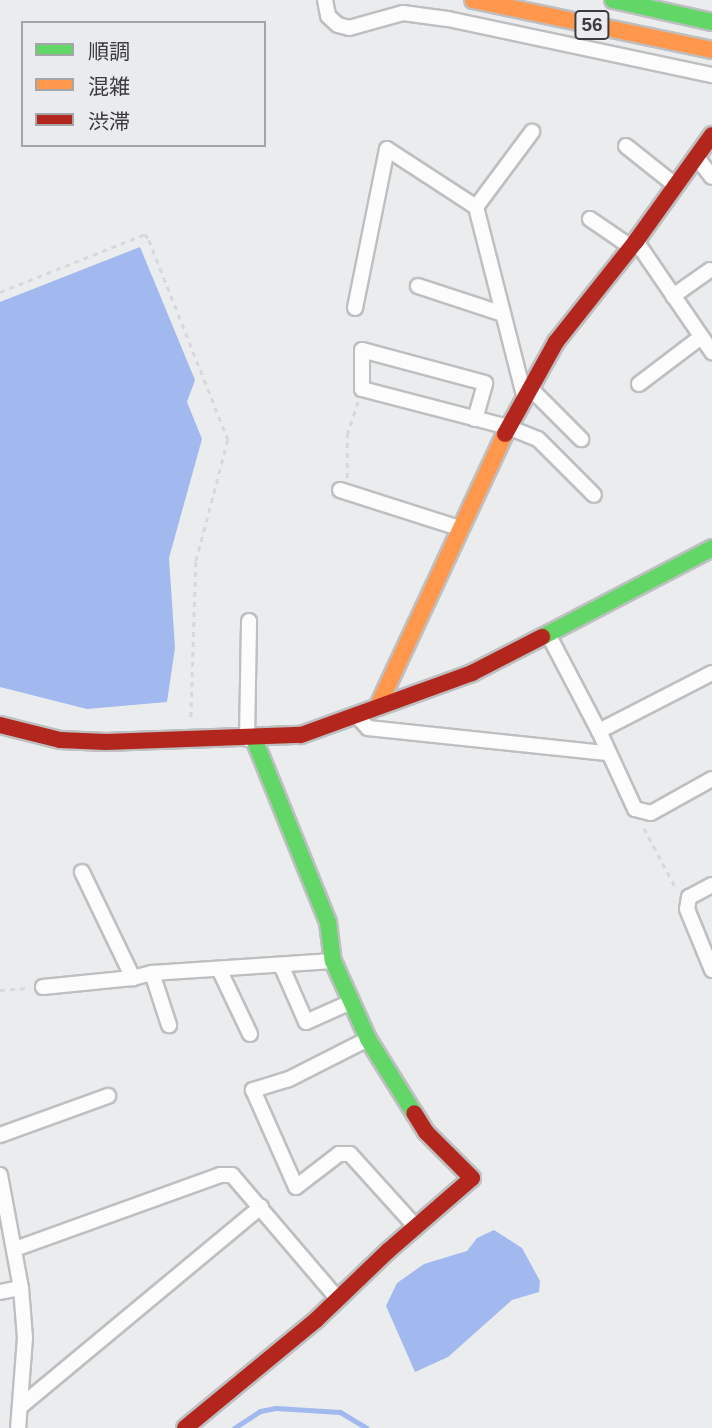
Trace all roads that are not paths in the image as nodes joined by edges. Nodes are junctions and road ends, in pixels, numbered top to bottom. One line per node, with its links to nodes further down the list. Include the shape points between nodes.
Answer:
1 (325, 0): 6 (street, via 328,16 349,28 403,13)
2 (473, 0): 5 (street, 56)
3 (613, 0): 4 (street, 56)
4 (712, 22)
5 (712, 50)
6 (712, 75)
7 (532, 132): 13 (street)
8 (712, 135): 10 (street)
9 (626, 146): 12 (street)
10 (696, 156): 11 (street); 12 (street)
11 (712, 177)
12 (675, 185): 15 (street)
13 (476, 207): 19 (street, via 387,149); 20 (street)
14 (590, 219): 15 (street)
15 (633, 244): 18 (street); 24 (street, via 556,342)
16 (710, 270): 18 (street)
17 (418, 286): 20 (street)
18 (673, 296): 21 (street)
19 (355, 308)
20 (503, 314): 24 (street)
21 (701, 337): 22 (street); 23 (street)
22 (712, 352)
23 (639, 384)
24 (526, 391): 26 (street); 27 (street)
25 (475, 419): 26 (street, via 485,383 362,350 362,389)
26 (508, 427): 29 (street, via 538,439); 30 (street)
27 (581, 439)
28 (344, 491): 30 (street)
29 (594, 495)
30 (459, 528): 35 (street)
31 (712, 548): 33 (street)
32 (249, 621): 39 (street)
33 (548, 634): 35 (street, via 471,673); 38 (street)
34 (712, 673): 38 (street)
35 (378, 706): 36 (street)
36 (356, 715): 39 (street, via 301,735); 40 (street, via 368,728)
37 (0, 725): 39 (street, via 60,740)
38 (599, 731): 40 (street)
39 (250, 739): 44 (street, via 328,922)
40 (607, 753): 41 (street, via 635,809 651,813)
41 (712, 779)
42 (82, 872): 49 (street)
43 (712, 885): 47 (street, via 689,897 687,909)
44 (333, 961): 45 (street); 51 (street)
45 (281, 965): 46 (street); 51 (street, via 306,1022)
46 (219, 969): 48 (street); 53 (street)
47 (712, 970)
48 (152, 973): 49 (street); 52 (street)
49 (133, 978): 50 (street)
50 (43, 987)
51 (351, 1002): 54 (street)
52 (169, 1026)
53 (250, 1034)
54 (368, 1039): 59 (street, via 426,1132 472,1178); 59 (street, via 289,1079 253,1090 296,1187 339,1154 350,1154)
55 (108, 1096): 56 (street)
56 (0, 1135)
57 (0, 1175): 60 (street)
58 (261, 1207): 60 (street, via 232,1175 220,1175); 63 (street); 64 (street)
59 (416, 1227): 63 (street)
60 (15, 1249): 61 (street)
61 (21, 1288): 62 (street); 64 (street, via 25,1338)
62 (0, 1292)
63 (337, 1298): 66 (street)
64 (21, 1406): 65 (street)
65 (18, 1428)
66 (185, 1428)

